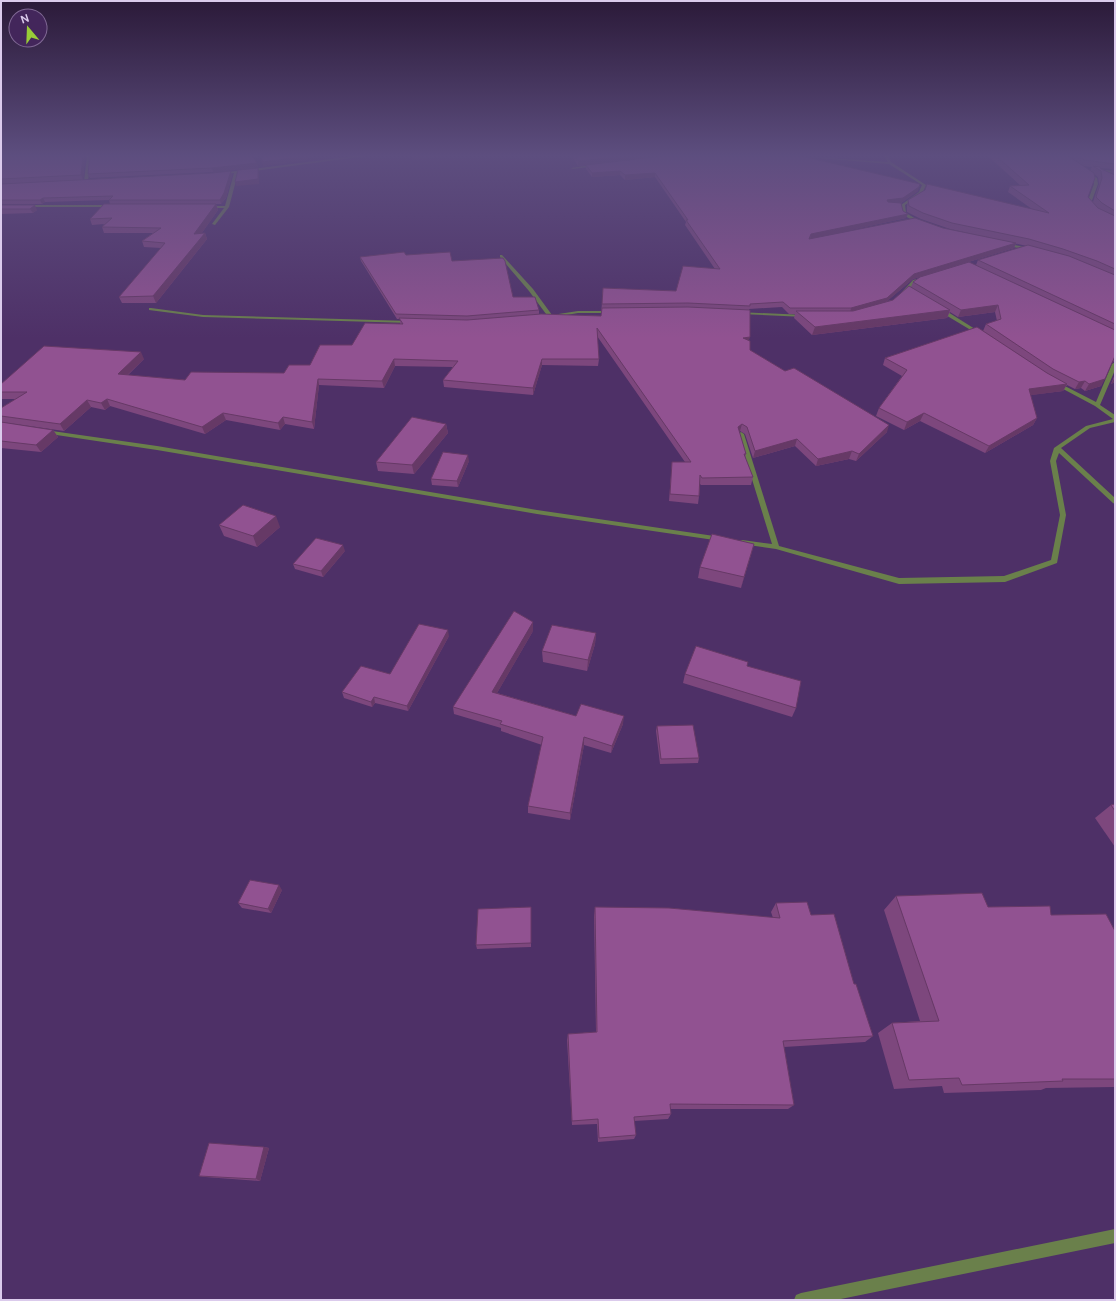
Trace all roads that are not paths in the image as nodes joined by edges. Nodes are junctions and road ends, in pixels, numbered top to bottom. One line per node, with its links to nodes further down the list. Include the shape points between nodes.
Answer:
1 (220, 217): 5 (street)
2 (908, 217): 3 (street)
3 (913, 220): 4 (street); 6 (street)
4 (906, 221)
5 (214, 224)
6 (927, 225)
7 (1003, 243): 8 (street)
8 (1026, 248): 9 (street); 10 (street)
9 (1040, 252)
10 (1012, 253)
11 (500, 256): 22 (street)
12 (930, 276): 13 (street, via 915,281)
13 (906, 290): 14 (street); 15 (street)
14 (913, 294)
15 (897, 298)
16 (934, 306): 24 (street)
17 (151, 309): 23 (street, via 203,316)
18 (617, 312): 22 (street, via 578,312)
19 (734, 313): 20 (street)
20 (811, 316)
21 (544, 317): 22 (street)
22 (551, 317)
23 (413, 322)
24 (987, 338)
25 (1115, 364): 27 (street)
26 (1052, 382): 27 (street)
27 (1097, 405): 28 (street)
28 (1115, 419): 31 (street, via 1088,427)
29 (40, 431): 33 (street, via 157,448 537,512)
30 (741, 434): 35 (street)
31 (1057, 448): 32 (street); 35 (street, via 1053,461 1063,515 1054,561 1005,579 899,581)
32 (1115, 502)
33 (730, 540)
34 (737, 541): 35 (street)
35 (776, 547)
36 (1115, 1236): 37 (street)
37 (801, 1300)

